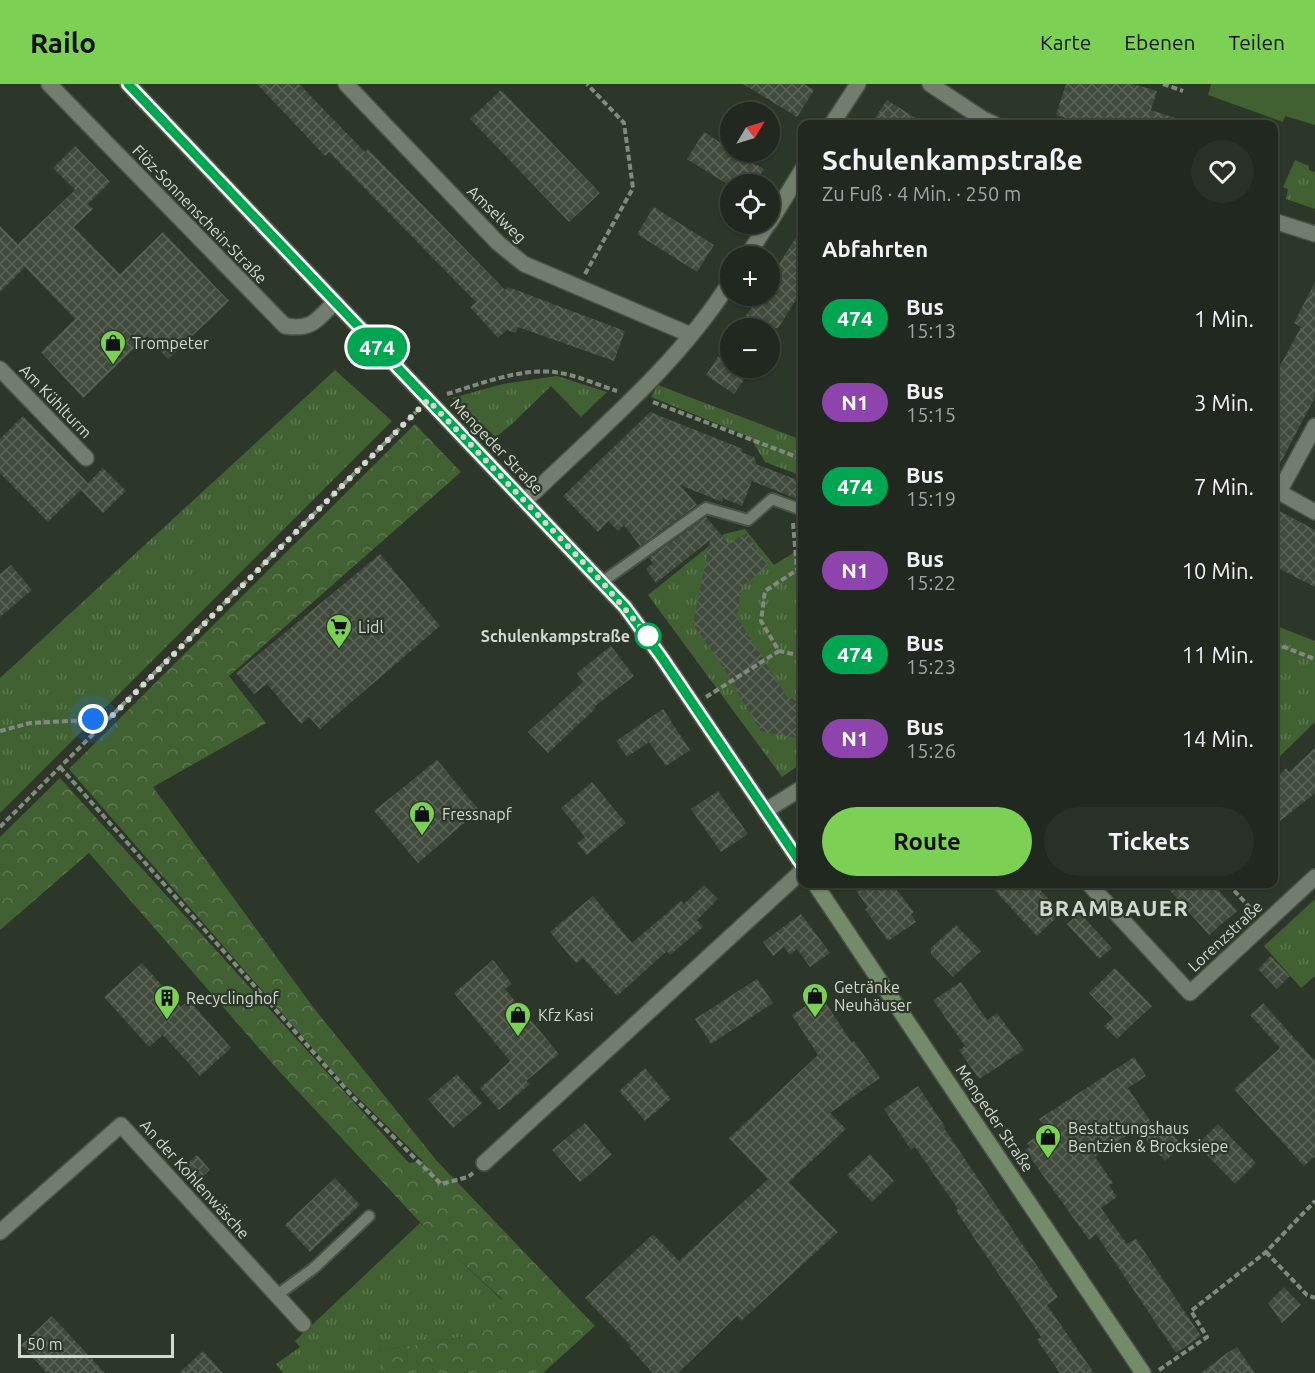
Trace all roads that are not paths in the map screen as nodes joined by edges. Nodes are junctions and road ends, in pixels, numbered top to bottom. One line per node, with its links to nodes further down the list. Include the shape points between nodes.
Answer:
1 (49, 84): 13 (street, Flöz-Sonnenschein-Straße, via 285,326 300,329 314,323)
2 (128, 84): 13 (main road, Mengeder Straße)
3 (346, 84): 14 (street, Amselweg, via 498,243 524,264)
4 (858, 84): 6 (street)
5 (930, 84): 7 (street)
6 (835, 120)
7 (985, 120)
8 (798, 176): 9 (street)
9 (780, 205)
10 (1278, 222): 11 (street)
11 (1315, 234)
12 (720, 298): 14 (street)
13 (334, 303): 18 (main road, Mengeder Straße)
14 (691, 335): 18 (street)
15 (0, 369): 17 (street, Am Kühlturm)
16 (1315, 426): 20 (street, via 1279,492)
17 (86, 458)
18 (525, 501): 21 (main road, Mengeder Straße)
19 (798, 508): 21 (lane, via 772,499 748,520 706,508)
20 (1315, 512)
21 (602, 582): 23 (main road, Mengeder Straße, via 648,636)
22 (798, 790): 23 (street)
23 (765, 811): 24 (main road, Mengeder Straße)
24 (798, 859)
25 (798, 875): 29 (street)
26 (1315, 878): 28 (street, Lorenzstraße, via 1190,993)
27 (818, 888): 34 (main road, Mengeder Straße)
28 (1093, 888)
29 (484, 1163)
30 (369, 1216): 32 (lane, via 314,1268)
31 (0, 1232): 32 (street, An der Kohlenwäsche, via 121,1125)
32 (277, 1295): 33 (street, An der Kohlenwäsche)
33 (303, 1324)
34 (1143, 1373)

